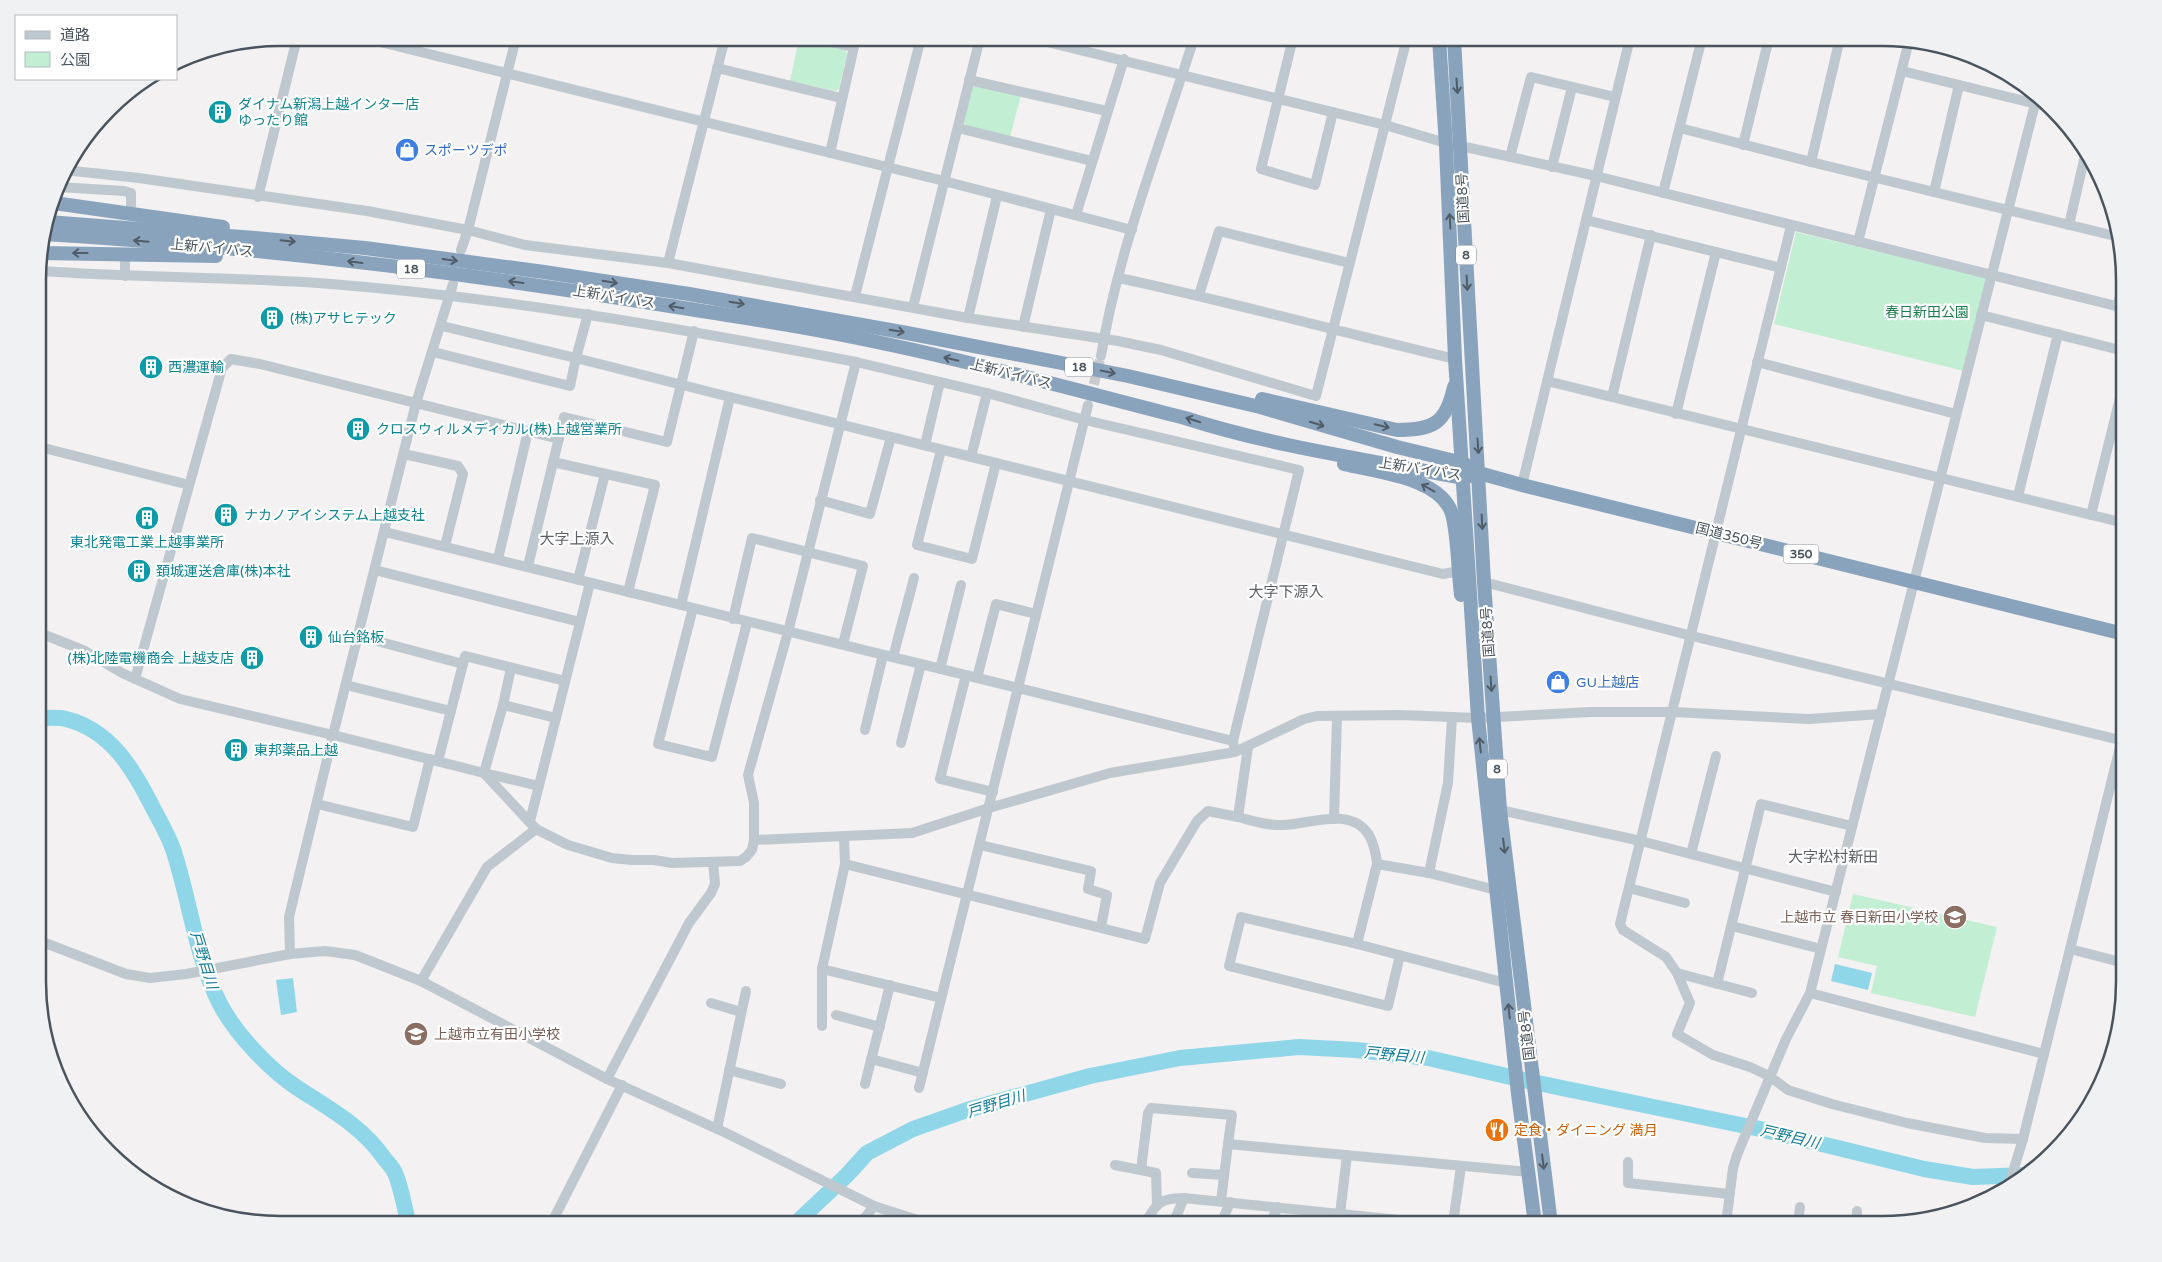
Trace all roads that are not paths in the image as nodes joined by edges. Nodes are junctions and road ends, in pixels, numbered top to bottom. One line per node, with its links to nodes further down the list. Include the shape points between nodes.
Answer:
1 (295, 46): 56 (street)
2 (396, 46): 22 (street)
3 (514, 46): 22 (street)
4 (723, 46): 20 (street)
5 (854, 46): 28 (street)
6 (919, 46): 46 (street)
7 (978, 46): 24 (street)
8 (1076, 46): 19 (street)
9 (1191, 46): 23 (street)
10 (1291, 46): 29 (street)
11 (1405, 46): 35 (street)
12 (1440, 46): 38 (highway, 国道8号 / 8)
13 (1455, 46): 40 (highway, 国道8号 / 8, one-way to 40)
14 (1628, 46): 27 (street)
15 (1700, 46): 37 (street)
16 (1767, 46): 39 (street)
17 (1838, 46): 44 (street)
18 (1907, 48): 21 (street)
19 (1124, 60): 23 (street); 32 (street)
20 (717, 68): 28 (street); 34 (street)
21 (1902, 71): 25 (street); 50 (street)
22 (506, 74): 34 (street); 66 (street)
23 (1182, 75): 29 (street); 67 (street)
24 (969, 80): 32 (street); 36 (street)
25 (1959, 85): 30 (street); 53 (street)
26 (1572, 87): 27 (street); 42 (street, via 1531,76); 47 (street)
27 (1615, 97): 49 (street)
28 (841, 98): 41 (street)
29 (1277, 99): 33 (street); 33 (street, via 1261,169 1315,185)
30 (2029, 99)
31 (2035, 103): 60 (street)
32 (1108, 111): 43 (street)
33 (1333, 112): 35 (street)
34 (705, 122): 41 (street); 78 (street)
35 (1385, 125): 38 (street); 79 (street)
36 (958, 128): 43 (street); 51 (street)
37 (1680, 128): 39 (street); 54 (street)
38 (1446, 142): 104 (highway, 国道8号 / 8, one-way to 38)
39 (1743, 145): 44 (street)
40 (1461, 146): 42 (street); 135 (highway, 国道8号 / 8, one-way to 135)
41 (830, 153): 46 (street)
42 (1510, 157): 47 (street)
43 (1092, 161): 61 (street)
44 (1811, 162): 50 (street)
45 (2083, 162): 64 (street)
46 (887, 167): 51 (street); 88 (street)
47 (1552, 167): 49 (street)
48 (73, 171): 56 (street)
49 (1596, 176): 54 (street); 62 (street)
50 (1875, 177): 53 (street); 72 (street)
51 (944, 181): 55 (street); 90 (street)
52 (66, 187): 58 (street, via 124,190 131,193)
53 (1934, 192): 60 (street)
54 (1663, 193): 65 (street)
55 (997, 196): 59 (street); 93 (street)
56 (258, 197): 66 (street)
57 (59, 204): 71 (highway, via 219,226)
58 (131, 206)
59 (1051, 208): 61 (street); 95 (street)
60 (2008, 210): 64 (street); 83 (street)
61 (1076, 215): 67 (street)
62 (1586, 220): 69 (street); 109 (street)
63 (54, 222): 71 (highway, 上新バイパス / 18)
64 (2069, 225): 70 (street)
65 (1791, 226): 72 (street); 80 (street)
66 (468, 230): 73 (street); 78 (street, via 525,245)
67 (1132, 230): 84 (street)
68 (51, 234): 76 (highway, 上新バイパス / 18, one-way to 68)
69 (1651, 235): 74 (street); 114 (street)
70 (2111, 235)
71 (255, 238): 108 (highway, 上新バイパス / 18, one-way to 108, via 393,252 689,294)
72 (1858, 242): 83 (street)
73 (461, 250)
74 (1716, 252): 80 (street); 117 (street)
75 (48, 253): 76 (highway, one-way to 75)
76 (322, 258): 124 (highway, 上新バイパス / 18, one-way to 76, via 1176,415 890,344 542,286)
77 (125, 263): 82 (street)
78 (668, 263): 88 (street)
79 (1349, 263): 86 (street, via 1219,231); 96 (street)
80 (1781, 268): 106 (street)
81 (47, 272): 82 (street)
82 (125, 276): 87 (street, via 304,282)
83 (1991, 276): 89 (street); 92 (street)
84 (1119, 278): 86 (street); 99 (street)
85 (454, 284): 87 (street)
86 (1199, 295): 96 (street)
87 (451, 296): 91 (street); 94 (street)
88 (855, 296): 90 (street)
89 (2116, 306)
90 (913, 307): 93 (street)
91 (588, 314): 97 (street); 103 (street)
92 (1981, 315): 98 (street); 118 (street)
93 (968, 318): 95 (street)
94 (442, 326): 101 (street); 103 (street)
95 (1023, 327): 99 (street)
96 (1331, 330): 99 (street, via 1316,396 1161,350); 104 (street)
97 (694, 331): 105 (street); 111 (street)
98 (2058, 334): 100 (street); 142 (street)
99 (1104, 340): 102 (street)
100 (2116, 348)
101 (433, 352): 103 (street, via 570,386); 115 (street)
102 (1102, 356)
103 (576, 358): 111 (street)
104 (1455, 359): 107 (highway, 国道8号 / 8)
105 (856, 362): 110 (street); 121 (street)
106 (1757, 362): 118 (street); 122 (street)
107 (1456, 375): 108 (highway, one-way to 107, via 1265,399 1397,430 1416,430 1438,422 1446,413); 134 (highway, 国道8号 / 8)
108 (1128, 376): 134 (highway, 上新バイパス / 18, one-way to 134, via 1260,407 1397,448)
109 (1547, 381): 114 (street); 141 (street)
110 (940, 382): 112 (street); 127 (street)
111 (680, 384): 113 (street); 126 (street, via 667,442 564,417)
112 (987, 393): 120 (street); 131 (street)
113 (730, 397): 121 (street); 162 (street)
114 (1612, 397): 117 (street)
115 (416, 404): 123 (street); 130 (street); 140 (street, via 231,359 222,368)
116 (1088, 405): 120 (street)
117 (1676, 414): 122 (street)
118 (1956, 414): 138 (street)
119 (2116, 414): 144 (street)
120 (1085, 420): 139 (street); 147 (street, via 1299,470)
121 (840, 424): 125 (street); 143 (street)
122 (1740, 430): 138 (street); 148 (street)
123 (528, 431): 126 (street); 151 (street)
124 (1226, 431): 137 (highway, 上新バイパス / 18); 154 (highway, one-way to 124, via 1452,514 1447,503 1434,490 1412,480 1295,453)
125 (891, 437): 127 (street); 143 (street, via 870,514)
126 (559, 439): 132 (street)
127 (925, 445): 129 (street)
128 (46, 449): 140 (street)
129 (941, 450): 131 (street); 133 (street, via 917,544 972,559)
130 (404, 454): 146 (street); 149 (street, via 458,466 463,474)
131 (971, 457): 133 (street)
132 (553, 462): 136 (street); 152 (street)
133 (996, 463): 139 (street)
134 (1463, 463): 135 (highway, 上新バイパス / 18); 137 (highway, 国道8号 / 8)
135 (1479, 473): 137 (highway, 上新バイパス / 18); 141 (highway, 国道350号 / 350); 157 (highway, 国道8号 / 8, one-way to 157)
136 (605, 474): 156 (street); 161 (street, via 655,486)
137 (1463, 478): 154 (highway, 国道8号 / 8)
138 (1939, 479): 142 (street); 158 (street)
139 (1069, 482): 147 (street); 164 (street)
140 (189, 485): 181 (street)
141 (1522, 485): 148 (highway, 国道350号 / 350)
142 (2018, 496): 144 (street)
143 (820, 500): 150 (street)
144 (2091, 515): 145 (street)
145 (2116, 521)
146 (385, 532): 149 (street); 153 (street)
147 (1284, 533): 154 (street, via 1443,574); 199 (street)
148 (1717, 533): 158 (highway, 国道350号 / 350); 172 (street)
149 (445, 546): 151 (street)
150 (808, 552): 165 (street, via 752,538); 168 (street); 173 (street, via 863,566)
151 (498, 559): 152 (street)
152 (528, 566): 156 (street)
153 (375, 570): 166 (street); 171 (street)
154 (1463, 570): 193 (highway, 国道8号 / 8, via 1464,622 1474,664)
155 (914, 578): 174 (street)
156 (578, 580): 159 (street)
157 (1484, 582): 172 (street); 194 (highway, 国道8号 / 8, one-way to 194)
158 (1913, 582): 169 (highway, 国道350号 / 350); 183 (street)
159 (590, 583): 161 (street); 166 (street)
160 (961, 585): 178 (street)
161 (628, 592): 162 (street)
162 (681, 605): 163 (street)
163 (693, 608): 165 (street); 167 (street, via 658,744 712,757)
164 (1036, 614): 180 (street, via 996,604); 185 (street)
165 (733, 619): 167 (street)
166 (580, 622): 182 (street)
167 (747, 622): 168 (street)
168 (788, 632): 173 (street); 215 (street, via 748,775 754,804)
169 (2116, 632)
170 (46, 635): 181 (street, via 85,651)
171 (358, 636): 175 (street); 184 (street)
172 (1692, 636): 183 (street); 188 (street)
173 (843, 644): 174 (street)
174 (888, 656): 176 (street); 195 (street)
175 (463, 664): 177 (street, via 465,656); 187 (street)
176 (921, 664): 178 (street); 198 (street)
177 (511, 668): 182 (street); 186 (street)
178 (940, 669): 179 (street)
179 (966, 675): 180 (street); 206 (street, via 940,779)
180 (977, 678): 185 (street)
181 (136, 679): 196 (street, via 180,699)
182 (565, 681): 191 (street)
183 (1888, 683): 189 (street); 197 (street)
184 (346, 685): 187 (street); 196 (street)
185 (1018, 688): 199 (street); 206 (street)
186 (503, 705): 191 (street); 204 (street)
187 (451, 712): 202 (street)
188 (1673, 712): 189 (street, via 1809,719); 194 (street, via 1590,712); 216 (street)
189 (1881, 714): 213 (street)
190 (1337, 716): 192 (street); 200 (street, via 1304,719); 211 (street)
191 (556, 718): 205 (street)
192 (1452, 718): 193 (street); 223 (street, via 1448,783)
193 (1478, 718): 194 (street); 225 (highway, 国道8号 / 8, one-way to 193)
194 (1493, 718): 209 (highway, 国道8号 / 8)
195 (865, 730)
196 (333, 734): 202 (street); 207 (street)
197 (2116, 735)
198 (901, 743)
199 (1234, 747): 200 (street); 208 (street, via 1110,773)
200 (1248, 747): 210 (street)
201 (1716, 756): 218 (street)
202 (434, 760): 204 (street); 207 (street, via 413,827)
203 (2116, 765): 234 (street)
204 (484, 773): 205 (street); 212 (street)
205 (539, 786): 212 (street)
206 (993, 792): 208 (street)
207 (317, 804): 235 (street, via 289,917)
208 (989, 808): 214 (street, via 912,833); 217 (street)
209 (1500, 810): 216 (street); 294 (highway, 国道8号 / 8, one-way to 294)
210 (1238, 817): 211 (street, via 1274,825); 230 (street, via 1208,812 1197,821 1160,882 1145,939)
211 (1334, 819): 221 (street, via 1348,819 1361,824 1374,845)
212 (533, 825): 219 (street, via 568,845 612,858 672,864); 240 (street, via 487,867)
213 (1852, 826): 222 (street, via 1761,804); 226 (street)
214 (844, 837): 215 (street); 220 (street)
215 (754, 840): 219 (street, via 752,850 740,861)
216 (1641, 841): 218 (street); 224 (street)
217 (980, 845): 227 (street); 230 (street, via 1091,871 1088,889 1107,896)
218 (1691, 854): 222 (street)
219 (714, 862): 258 (street, via 715,884 711,893 689,923)
220 (845, 864): 227 (street); 238 (street)
221 (1376, 864): 223 (street); 232 (street)
222 (1746, 868): 226 (street); 229 (street)
223 (1429, 874): 225 (street)
224 (1629, 888): 228 (street); 239 (street, via 1620,924 1623,930 1666,957)
225 (1496, 890): 241 (highway, 国道8号 / 8)
226 (1836, 892): 233 (street)
227 (968, 893): 230 (street); 247 (street)
228 (1685, 902)
229 (1732, 926): 233 (street); 242 (street)
230 (1101, 927)
231 (46, 943): 235 (street, via 126,974 150,978)
232 (1357, 944): 236 (street); 236 (street, via 1241,917 1229,966 1388,1006)
233 (1821, 949): 246 (street)
234 (2070, 949): 237 (street); 253 (street)
235 (290, 954): 240 (street, via 343,952)
236 (1400, 955): 241 (street)
237 (2116, 961)
238 (822, 969): 243 (street); 251 (street)
239 (1677, 973): 242 (street); 257 (street, via 1690,1003 1677,1034 1713,1055)
240 (421, 981): 258 (street)
241 (1506, 983): 272 (highway, 国道8号 / 8, one-way to 241)
242 (1717, 984): 245 (street)
243 (890, 985): 247 (street); 252 (street)
244 (746, 990): 249 (street)
245 (1752, 993)
246 (1810, 994): 253 (street); 257 (street)
247 (941, 998): 256 (street)
248 (711, 1003): 249 (street)
249 (741, 1012): 255 (street)
250 (836, 1015): 252 (street)
251 (822, 1026)
252 (880, 1027): 254 (street)
253 (2044, 1054): 264 (street)
254 (871, 1059): 256 (street); 260 (street)
255 (729, 1070): 259 (street); 263 (street)
256 (923, 1073): 262 (street)
257 (1769, 1076): 264 (street, via 1788,1090 1898,1121 1985,1138); 275 (street, via 1737,1155)
258 (607, 1079): 261 (street)
259 (781, 1084)
260 (865, 1084)
261 (622, 1086): 263 (street); 284 (street)
262 (919, 1088)
263 (717, 1129): 279 (street)
264 (2022, 1139): 274 (street)
265 (1228, 1144): 266 (street); 270 (street, via 1232,1114 1151,1108); 273 (street)
266 (1347, 1155): 269 (street); 283 (street)
267 (1628, 1162): 275 (street, via 1628,1183)
268 (1115, 1165): 270 (street)
269 (1461, 1166): 272 (street); 292 (street)
270 (1141, 1170): 278 (street, via 1156,1174)
271 (1192, 1172): 273 (street)
272 (1528, 1172): 293 (highway, 国道8号 / 8)
273 (1224, 1175): 277 (street)
274 (2011, 1176)
275 (1729, 1194): 295 (street)
276 (1184, 1198): 277 (street); 278 (street, via 1171,1198); 288 (street)
277 (1225, 1202): 280 (street); 289 (street)
278 (1157, 1205): 287 (street)
279 (874, 1206): 285 (street); 286 (street)
280 (1278, 1207): 283 (street); 290 (street)
281 (1800, 1208): 296 (street)
282 (1858, 1210): 297 (street)
283 (1340, 1214): 291 (street)
284 (555, 1216)
285 (866, 1216)
286 (905, 1216)
287 (1150, 1216)
288 (1177, 1216)
289 (1222, 1216)
290 (1274, 1216)
291 (1350, 1216)
292 (1454, 1216)
293 (1534, 1216)
294 (1550, 1216)
295 (1727, 1216)
296 (1799, 1216)
297 (1857, 1216)

